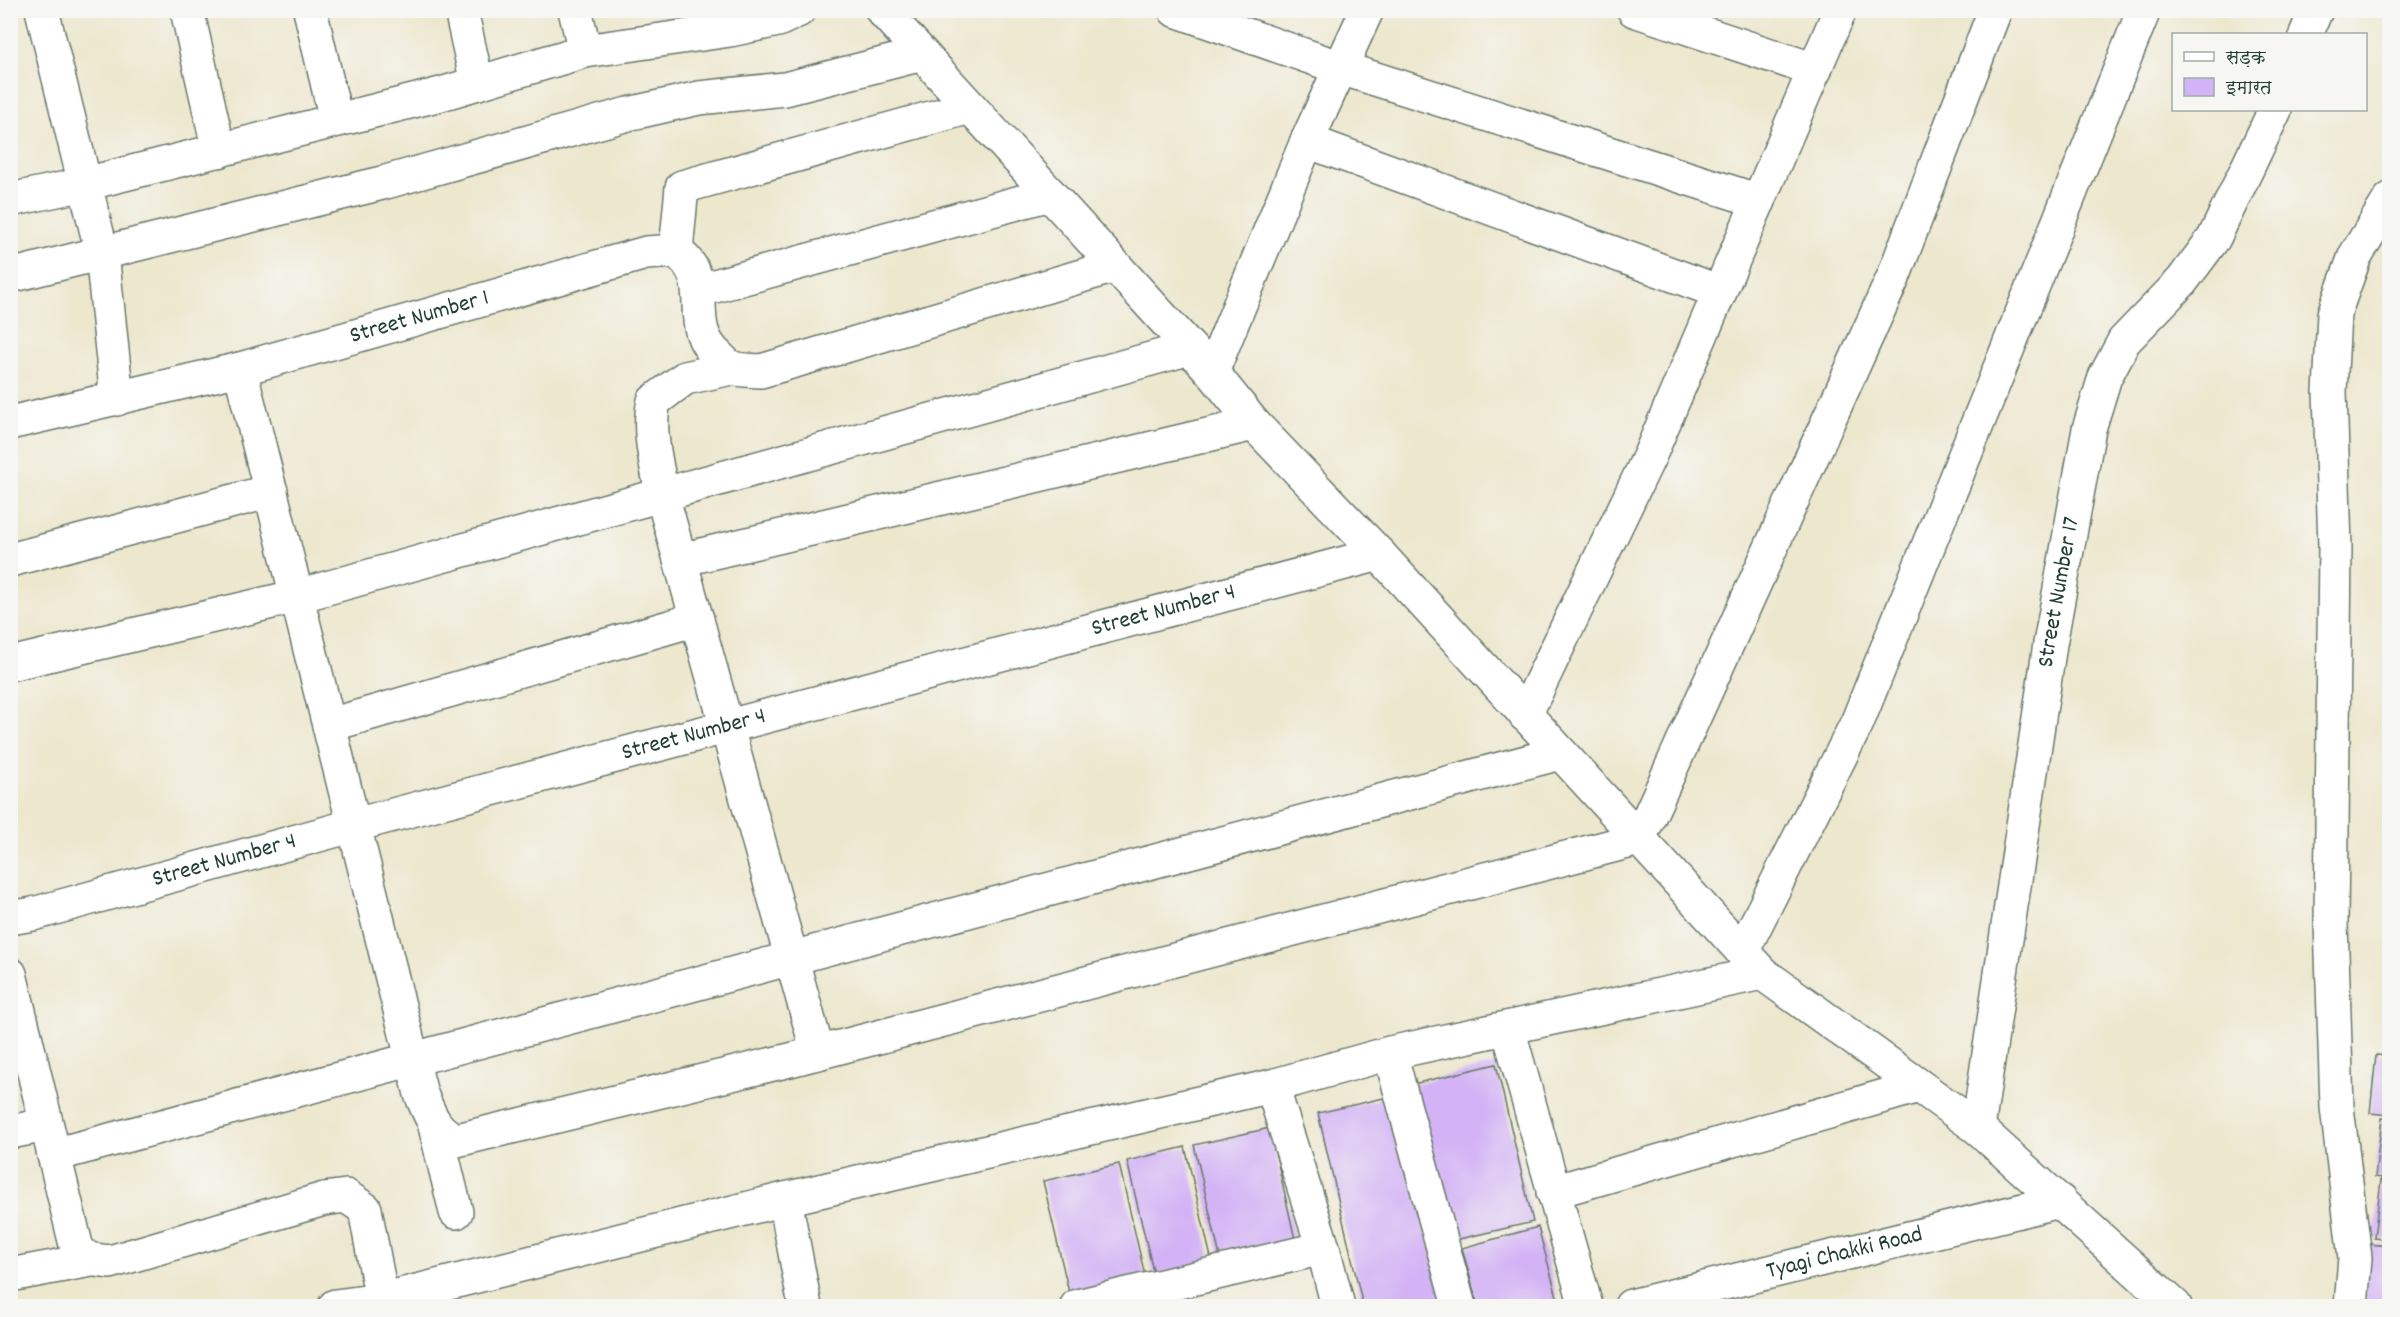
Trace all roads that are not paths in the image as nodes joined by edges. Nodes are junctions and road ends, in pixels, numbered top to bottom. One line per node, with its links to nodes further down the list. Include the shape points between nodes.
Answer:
1 (42, 10): 26 (street)
2 (187, 10): 25 (street)
3 (310, 10): 23 (street)
4 (461, 10): 20 (street)
5 (576, 10): 16 (street)
6 (799, 10): 16 (street, via 778,20 730,30)
7 (882, 10): 17 (street)
8 (1175, 10): 18 (street)
9 (1367, 10): 18 (street)
10 (1634, 10): 19 (street)
11 (1840, 10): 19 (street)
12 (1995, 10): 57 (street, via 1893,278)
13 (2144, 10): 60 (street, via 1857,723)
14 (2316, 10): 15 (street)
15 (2306, 33)
16 (585, 51): 20 (street)
17 (922, 54): 21 (street); 32 (street, via 785,89 699,98 628,114 386,182)
18 (1341, 68): 24 (street); 30 (street)
19 (1815, 70): 30 (street)
20 (477, 83): 23 (street)
21 (970, 107): 27 (street); 31 (street, via 682,187)
22 (2275, 111): 69 (street, Street Number 17, via 2214,238 2182,281 2124,341 2105,376 2089,429 2050,644)
23 (336, 120): 25 (street)
24 (1307, 141): 36 (street); 40 (street)
25 (219, 151): 26 (street)
26 (85, 184): 29 (street); 32 (street)
27 (1050, 194): 33 (street); 35 (street)
28 (2390, 199): 88 (street, via 2355,256 2334,314 2330,392 2335,546 2331,922 2337,1107 2355,1258)
29 (10, 200)
30 (1759, 201): 36 (street)
31 (676, 251): 35 (street, via 690,262); 39 (street, Street Number 1, via 646,253)
32 (102, 253): 34 (street); 41 (street)
33 (1115, 266): 37 (street); 38 (street, via 761,371)
34 (10, 276)
35 (700, 290): 38 (street, via 701,333 710,350)
36 (1720, 292): 52 (street, via 1650,455)
37 (1190, 348): 40 (street); 45 (street)
38 (732, 368): 45 (street, via 685,378 654,401 650,417)
39 (240, 369): 41 (street, Street Number 1); 44 (street)
40 (1212, 372): 43 (street)
41 (117, 399): 42 (street, Street Number 1)
42 (10, 423)
43 (1254, 424): 46 (street); 48 (street)
44 (271, 492): 47 (street); 49 (street)
45 (662, 495): 48 (street); 49 (street)
46 (1379, 554): 52 (street); 54 (street, Street Number 4)
47 (10, 560)
48 (680, 560): 50 (street)
49 (298, 596): 51 (street); 53 (street)
50 (697, 619): 53 (street); 54 (street)
51 (10, 664)
52 (1525, 715): 55 (street)
53 (330, 725): 56 (street)
54 (727, 726): 56 (street, Street Number 4); 59 (street)
55 (1560, 753): 57 (street); 59 (street)
56 (355, 825): 58 (street, Street Number 4); 65 (street)
57 (1639, 839): 60 (street); 63 (street)
58 (10, 918)
59 (792, 958): 63 (street); 65 (street)
60 (1752, 962): 62 (street); 67 (street)
61 (12, 989): 71 (street)
62 (1508, 1028): 64 (street); 72 (street)
63 (818, 1053): 68 (street, via 457,1140)
64 (1390, 1053): 66 (street); 84 (street)
65 (414, 1059): 68 (street, via 421,1095); 71 (street)
66 (1272, 1086): 73 (street); 76 (street)
67 (1919, 1086): 69 (street); 72 (street)
68 (435, 1126): 75 (street)
69 (1978, 1128): 74 (street)
70 (10, 1132): 71 (street)
71 (50, 1140): 77 (street, via 77,1249)
72 (1553, 1192): 85 (street)
73 (785, 1199): 79 (street); 81 (street)
74 (2060, 1201): 86 (street, Tyagi Chakki Road); 87 (street)
75 (456, 1212)
76 (1323, 1248): 82 (street); 83 (street)
77 (91, 1260): 78 (street); 79 (street, via 110,1262 324,1199 346,1196 365,1209)
78 (10, 1275)
79 (382, 1303): 80 (street)
80 (335, 1306)
81 (805, 1306)
82 (1077, 1306)
83 (1338, 1306)
84 (1459, 1306)
85 (1586, 1306)
86 (1631, 1306)
87 (2175, 1306)
88 (2351, 1306)

